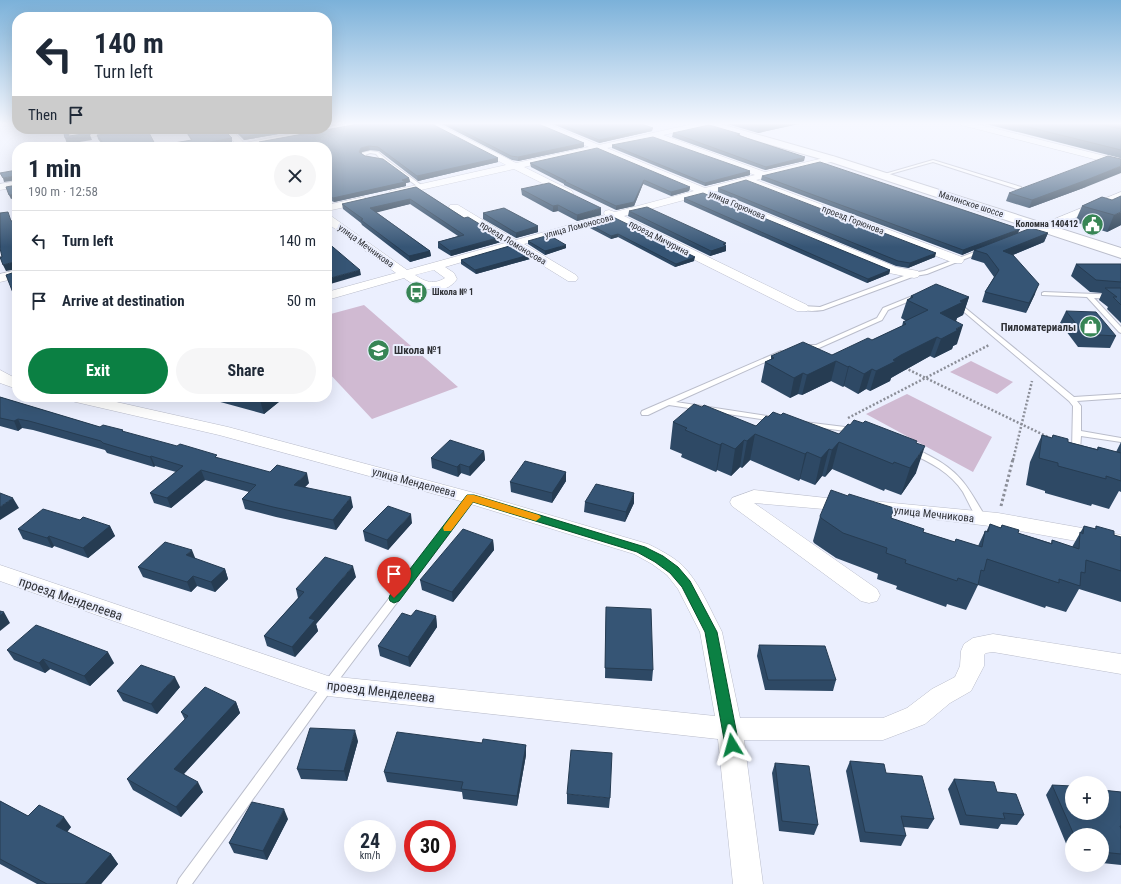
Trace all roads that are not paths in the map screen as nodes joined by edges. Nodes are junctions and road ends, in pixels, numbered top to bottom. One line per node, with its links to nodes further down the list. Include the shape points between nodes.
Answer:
1 (391, 164): 16 (lane)
2 (511, 164): 10 (street)
3 (522, 164): 10 (street)
4 (638, 164): 18 (street, улица Горюнова)
5 (735, 164): 11 (street)
6 (810, 164): 11 (street, улица Ломоносова)
7 (849, 164): 12 (main road, Малинское шоссе)
8 (921, 164): 12 (lane)
9 (943, 164): 17 (lane)
10 (514, 166): 16 (street); 22 (street)
11 (765, 175): 13 (street, улица Ломоносова)
12 (883, 175): 28 (main road, Малинское шоссе)
13 (747, 180): 18 (street, улица Ломоносова); 33 (street, проезд Горюнова)
14 (12, 185): 15 (street)
15 (0, 187)
16 (422, 187): 19 (street)
17 (1019, 188)
18 (704, 192): 26 (street, улица Ломоносова); 35 (street, улица Горюнова, via 893,270)
19 (386, 195)
20 (1121, 195): 28 (street)
21 (371, 198): 23 (street)
22 (581, 199)
23 (332, 207)
24 (454, 207): 30 (street, проезд Ломоносова)
25 (601, 209): 26 (street, проезд Мичурина)
26 (614, 216): 30 (street, улица Ломоносова); 46 (street, проезд Мичурина)
27 (332, 222): 37 (street, улица Мечникова)
28 (1044, 227): 29 (lane); 32 (main road, Малинское шоссе)
29 (1030, 232)
30 (514, 244): 34 (street, улица Ломоносова); 39 (street, проезд Ломоносова)
31 (987, 249): 33 (lane)
32 (1121, 253)
33 (958, 260): 35 (lane, via 925,273)
34 (438, 266): 37 (street, улица Ломоносова); 37 (street, улица Мечникова, via 451,279 441,286 424,286)
35 (914, 274): 46 (lane, via 821,309)
36 (12, 275): 38 (street)
37 (405, 275): 42 (street, улица Ломоносова)
38 (0, 278)
39 (572, 278)
40 (923, 293): 48 (lane, via 885,310 880,319 817,347)
41 (1044, 294): 43 (lane)
42 (332, 295)
43 (1089, 296): 44 (lane); 47 (lane)
44 (1121, 297)
45 (971, 304): 53 (lane, via 953,298)
46 (802, 308)
47 (1121, 331)
48 (794, 347)
49 (787, 350): 55 (lane)
50 (0, 375): 51 (street)
51 (12, 384)
52 (1121, 396): 53 (lane)
53 (1072, 399): 60 (lane, via 1077,406)
54 (95, 402): 64 (street, улица Менделеева, via 222,431)
55 (668, 403): 56 (lane); 57 (lane)
56 (645, 413)
57 (780, 420)
58 (795, 423): 59 (lane)
59 (861, 432)
60 (1077, 433): 61 (lane); 63 (lane)
61 (1121, 440)
62 (905, 447): 65 (lane, via 921,454 952,475)
63 (1076, 450)
64 (471, 498): 70 (lane); 71 (street, улица Менделеева, via 641,549 674,570 686,584 711,632)
65 (990, 519): 66 (street, улица Мечникова); 68 (street, улица Мечникова, via 754,496 739,502)
66 (1121, 542)
67 (0, 573): 70 (street, проезд Менделеева)
68 (869, 596)
69 (1121, 664): 71 (street, via 993,643 981,644 972,651 972,666 963,684 941,696 916,716 884,729)
70 (328, 686): 71 (street, проезд Менделеева); 72 (lane)
71 (730, 729): 73 (street, улица Менделеева)
72 (184, 884)
73 (748, 884)

